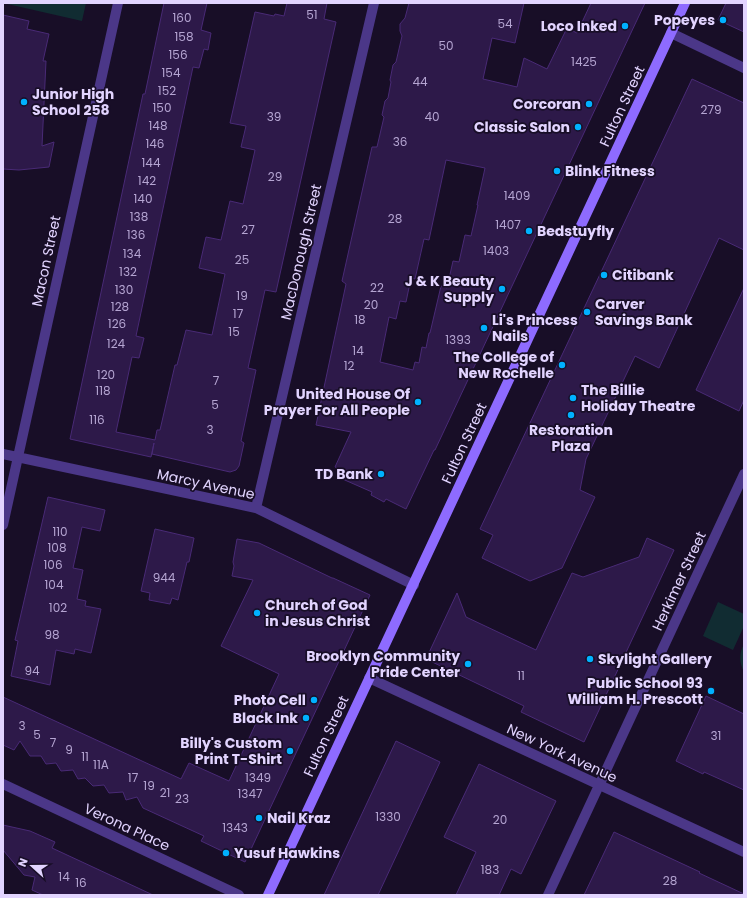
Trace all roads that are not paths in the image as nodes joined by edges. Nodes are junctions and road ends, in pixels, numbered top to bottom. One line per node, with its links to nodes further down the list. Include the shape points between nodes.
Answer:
1 (118, 3): 7 (street, Macon Street)
2 (374, 3): 9 (street, MacDonough Street)
3 (685, 3): 4 (main road, Fulton Street)
4 (671, 33): 5 (street); 11 (main road, Fulton Street)
5 (744, 68)
6 (3, 454): 7 (street, Marcy Avenue)
7 (17, 457): 9 (street, Marcy Avenue); 10 (street, Macon Street)
8 (744, 474): 14 (street, Herkimer Street)
9 (256, 508): 11 (street, Marcy Avenue)
10 (3, 525)
11 (414, 585): 12 (main road, Fulton Street)
12 (369, 678): 14 (street, New York Avenue); 17 (main road, Fulton Street)
13 (3, 784): 16 (street, Verona Place)
14 (599, 786): 15 (street, New York Avenue); 18 (street, Herkimer Street)
15 (744, 852)
16 (239, 895)
17 (268, 895)
18 (548, 895)

